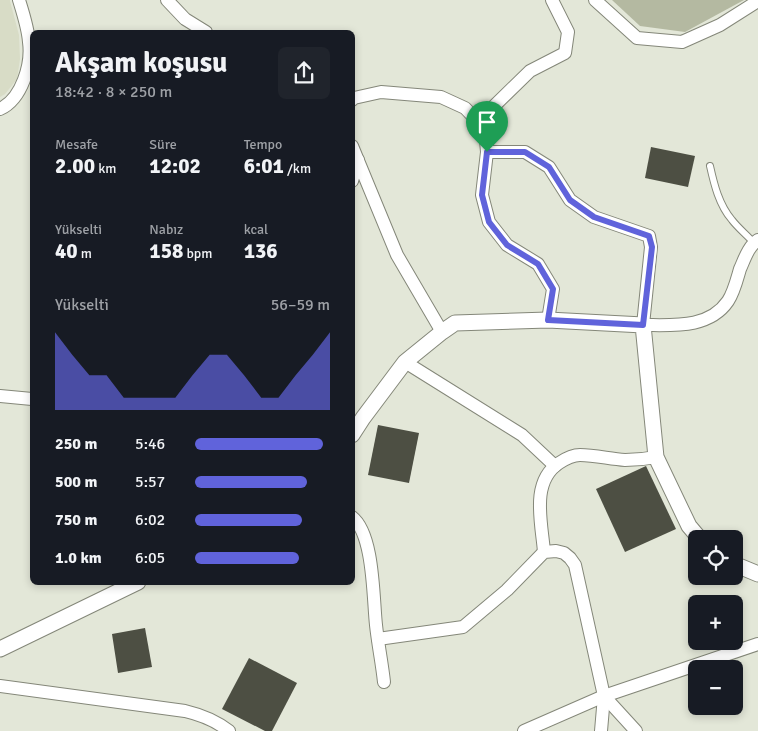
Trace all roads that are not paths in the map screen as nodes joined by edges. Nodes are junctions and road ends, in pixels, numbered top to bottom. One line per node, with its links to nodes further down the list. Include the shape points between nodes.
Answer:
1 (19, 0): 8 (street, via 30,43 27,70 20,90 6,107)
2 (167, 0): 6 (street, via 185,19)
3 (552, 0): 9 (street, via 568,32 565,53 530,71 491,109)
4 (596, 0): 5 (street, via 637,38 682,42 720,25)
5 (758, 1)
6 (203, 30)
7 (355, 98): 9 (street, via 382,92 441,97 465,108)
8 (0, 109)
9 (485, 129): 10 (street)
10 (487, 152): 16 (street, via 482,195 489,222 507,245 538,264 543,272 553,289); 17 (street, via 525,152 549,167 570,200 594,217 649,236 652,247)
11 (355, 153): 12 (street)
12 (358, 160): 14 (street); 18 (street, via 397,255)
13 (710, 166): 15 (lane, via 716,189 732,220)
14 (355, 170)
15 (756, 241): 17 (street, via 747,252 729,301 717,313 701,322)
16 (548, 320): 17 (street); 18 (street, via 455,323)
17 (643, 325): 23 (street)
18 (442, 332): 19 (street)
19 (405, 362): 22 (street); 24 (street, via 522,435)
20 (0, 396): 21 (street)
21 (30, 398)
22 (358, 418)
23 (656, 458): 24 (street, via 624,460 578,455); 26 (street)
24 (555, 466): 27 (street, via 546,476 540,497)
25 (355, 520): 31 (street, via 370,558)
26 (692, 530)
27 (544, 552): 31 (street, via 507,590 463,627); 36 (street, via 564,553 575,565)
28 (743, 568): 29 (street)
29 (758, 574)
30 (132, 585): 33 (street)
31 (378, 639): 34 (street)
32 (758, 644): 36 (street)
33 (0, 649)
34 (384, 682)
35 (0, 686): 37 (street, via 185,711 204,716)
36 (604, 696): 38 (street); 39 (street); 40 (street)
37 (229, 731)
38 (524, 731)
39 (601, 731)
40 (636, 731)

